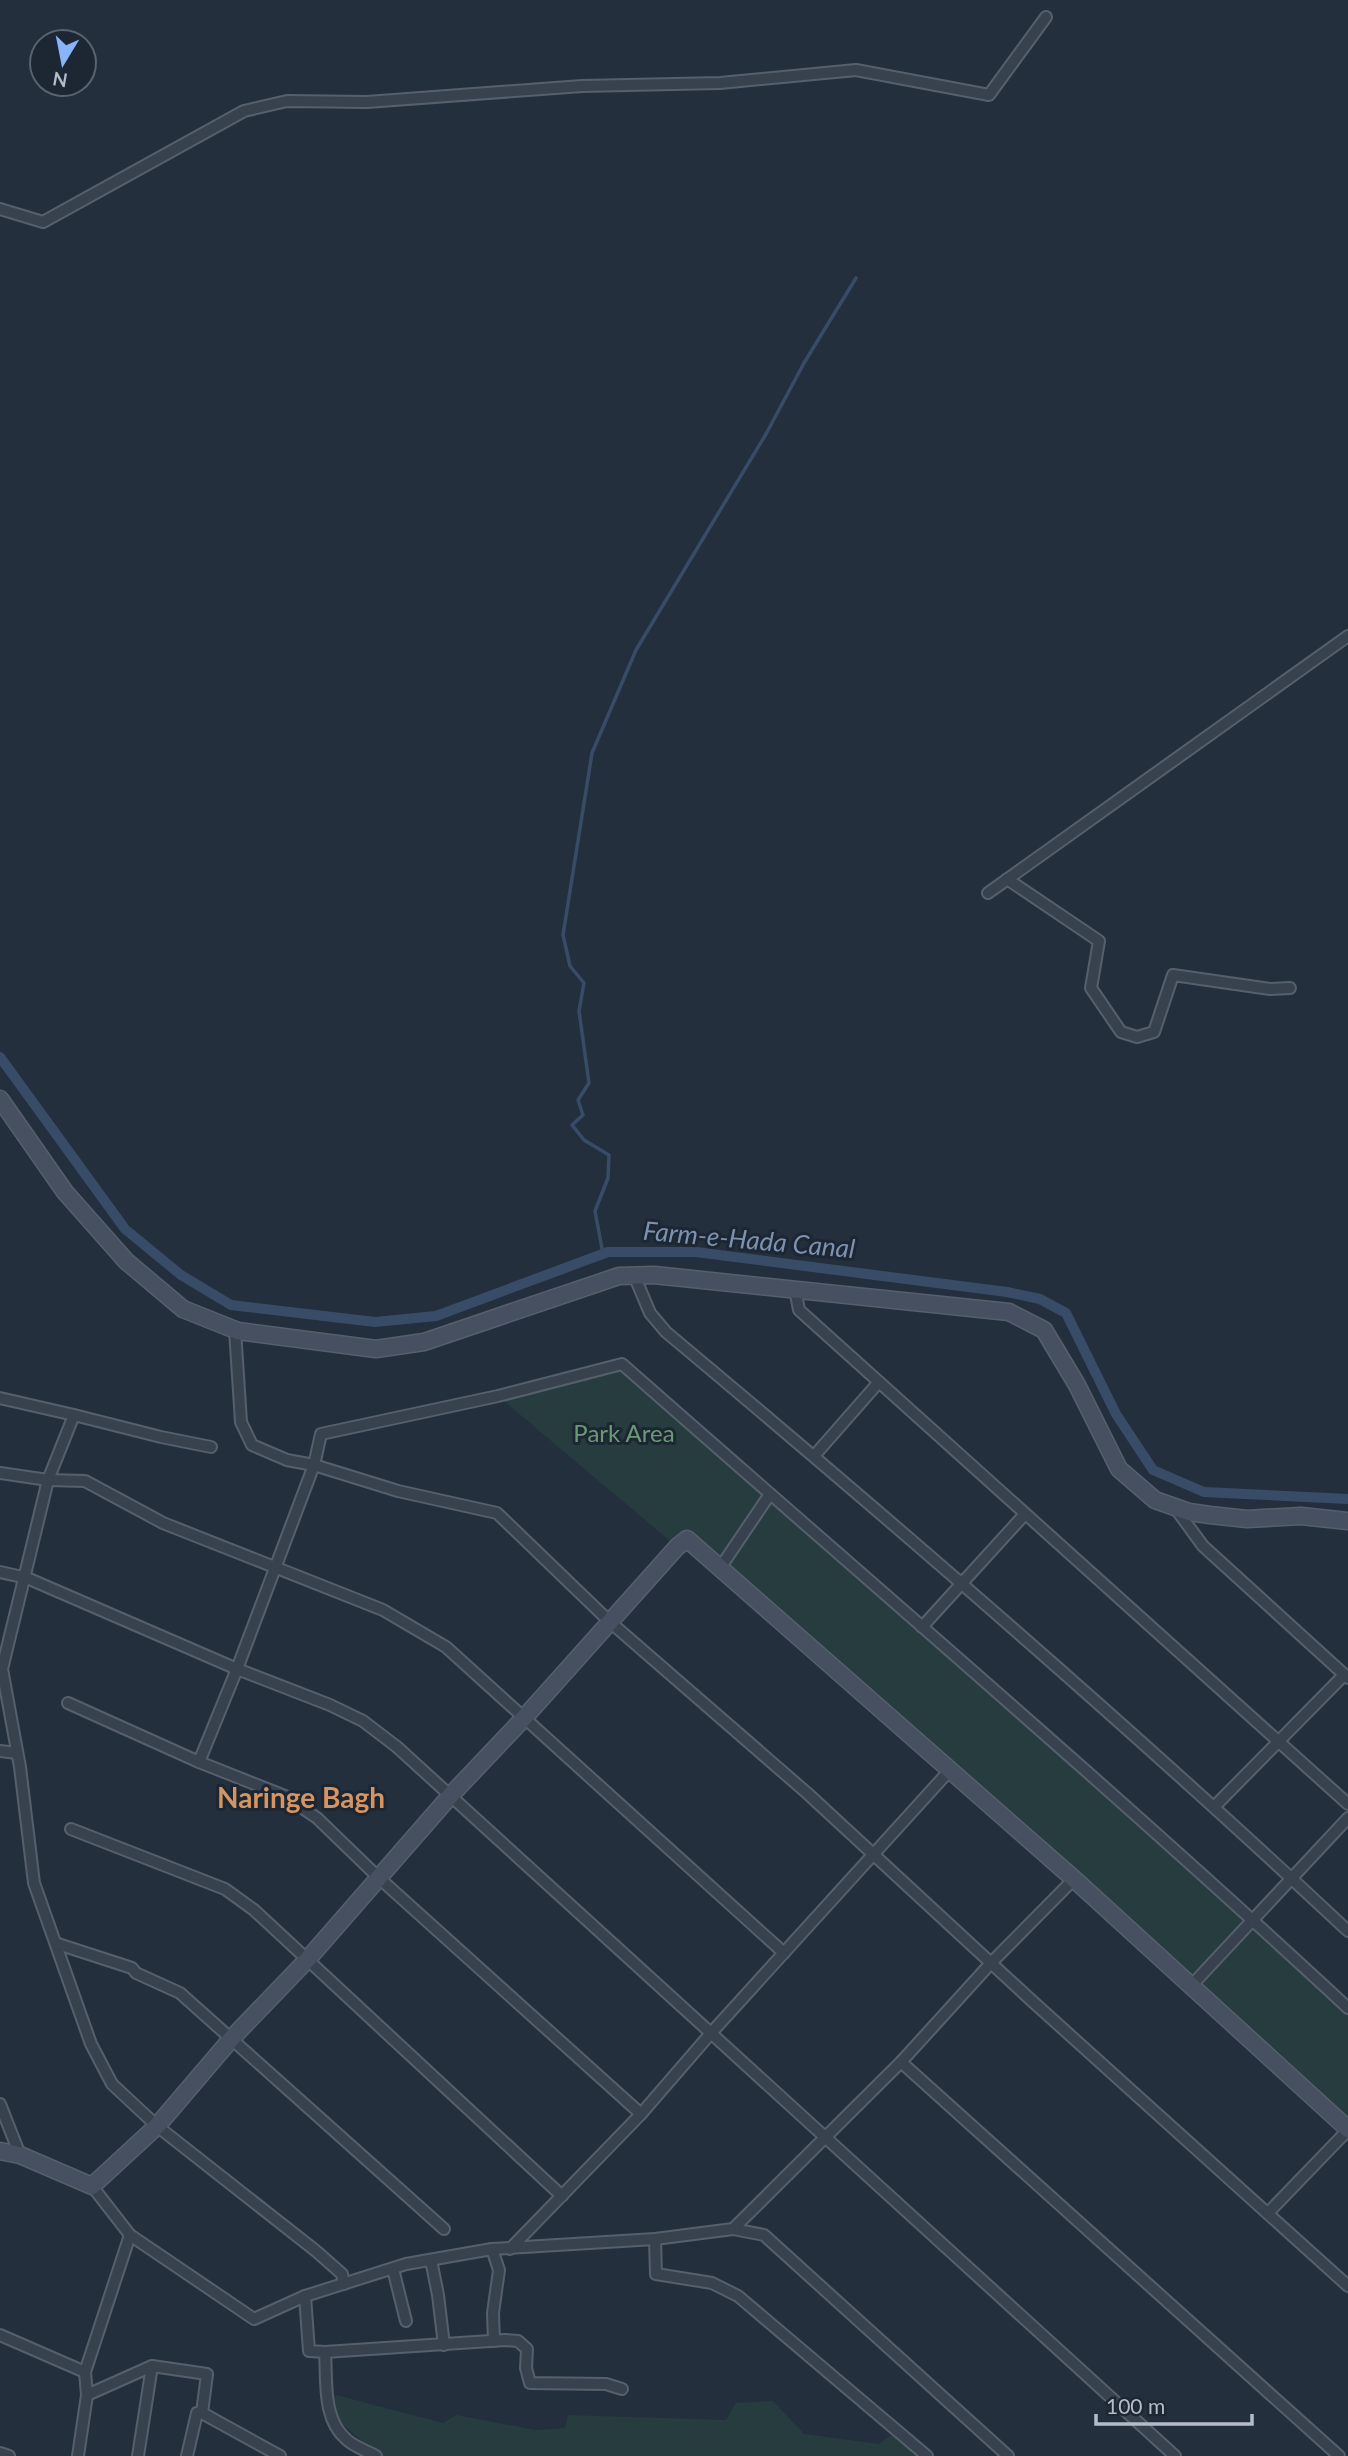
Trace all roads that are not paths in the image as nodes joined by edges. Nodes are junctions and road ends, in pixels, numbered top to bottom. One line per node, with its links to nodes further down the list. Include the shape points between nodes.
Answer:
1 (1045, 17): 2 (street, via 989,95 856,70 720,83 582,86 367,102 287,101 244,111 43,222)
2 (0, 209)
3 (1348, 636): 4 (street)
4 (1007, 879): 5 (street); 6 (street, via 1099,941 1091,988 1121,1032 1137,1037 1154,1032 1173,975)
5 (988, 892)
6 (1290, 988)
7 (0, 1099): 10 (street, via 65,1192 126,1261 183,1309)
8 (634, 1275): 9 (street); 10 (street, via 619,1276 424,1342 376,1349); 15 (street, via 650,1313 666,1332)
9 (795, 1289): 11 (street, via 799,1310); 20 (street, via 1009,1312 1044,1330 1119,1469 1155,1500)
10 (235, 1330): 16 (street, via 241,1422 252,1445 287,1460)
11 (879, 1382): 15 (street); 21 (street)
12 (0, 1398): 13 (street)
13 (74, 1415): 14 (street); 18 (street)
14 (211, 1447)
15 (814, 1456): 27 (street)
16 (314, 1465): 19 (street, via 321,1434 622,1364); 23 (street); 28 (street, via 398,1491 497,1513)
17 (0, 1473): 18 (street)
18 (48, 1480): 23 (street, via 85,1481 163,1523); 26 (street)
19 (770, 1494): 24 (street); 29 (street)
20 (1175, 1507): 22 (street, via 1247,1519); 32 (street, via 1203,1546)
21 (1026, 1514): 27 (street); 35 (street)
22 (1348, 1521)
23 (275, 1567): 31 (street); 34 (street, via 383,1610 446,1647)
24 (720, 1568): 28 (street, via 687,1539); 39 (street)
25 (0, 1572): 26 (street)
26 (25, 1578): 30 (street); 31 (street)
27 (961, 1584): 29 (street); 42 (street)
28 (609, 1621): 34 (street); 45 (street)
29 (922, 1627): 49 (street)
30 (1, 1669): 37 (street)
31 (237, 1669): 38 (street); 40 (street, via 363,1721)
32 (1346, 1676): 35 (street)
33 (68, 1703): 38 (street)
34 (524, 1718): 40 (street); 52 (street)
35 (1279, 1742): 41 (street); 42 (street)
36 (0, 1751): 37 (street)
37 (17, 1753): 51 (street, via 34,1883)
38 (199, 1762): 46 (street, via 285,1796 317,1818)
39 (950, 1770): 45 (street); 48 (street)
40 (451, 1795): 46 (street); 57 (street)
41 (1348, 1804)
42 (1214, 1807): 47 (street)
43 (1348, 1818): 47 (street)
44 (71, 1829): 53 (street, via 225,1889)
45 (874, 1854): 52 (street); 54 (street)
46 (378, 1877): 53 (street); 61 (street)
47 (1292, 1878): 49 (street); 50 (street)
48 (1074, 1879): 54 (street); 55 (street)
49 (1253, 1920): 55 (street); 56 (street)
50 (1348, 1931)
51 (58, 1944): 58 (street, via 132,1968 172,1988); 62 (street, via 91,2044 112,2084)
52 (784, 1953): 57 (street)
53 (307, 1960): 58 (street); 68 (street)
54 (991, 1963): 59 (street); 69 (street)
55 (1191, 1986): 63 (street)
56 (1348, 2008)
57 (712, 2032): 61 (street); 64 (street)
58 (232, 2038): 62 (street); 70 (street)
59 (901, 2062): 64 (street); 101 (street)
60 (0, 2105): 66 (street)
61 (641, 2114): 68 (street)
62 (158, 2126): 67 (street); 78 (street, via 316,2251 342,2274)
63 (1348, 2130): 69 (street)
64 (824, 2138): 71 (street); 100 (street)
65 (0, 2151): 66 (street)
66 (20, 2155): 67 (street)
67 (92, 2186): 72 (street)
68 (562, 2196): 75 (street)
69 (1268, 2213): 79 (street)
70 (444, 2229)
71 (733, 2229): 73 (street); 99 (street, via 764,2235)
72 (130, 2235): 80 (street, via 254,2319); 87 (street)
73 (656, 2239): 75 (street); 98 (street, via 656,2274 712,2283 738,2296)
74 (492, 2249): 75 (street); 76 (street); 83 (street, via 499,2270)
75 (510, 2249)
76 (431, 2260): 77 (street); 84 (street)
77 (393, 2269): 78 (street); 81 (street)
78 (344, 2284): 80 (street)
79 (1348, 2286)
80 (305, 2296): 85 (street, via 309,2351)
81 (405, 2320)
82 (0, 2335): 87 (street)
83 (494, 2341): 84 (street); 88 (street, via 518,2341 527,2348 530,2384 606,2384)
84 (444, 2345): 85 (street)
85 (325, 2353): 97 (street, via 330,2417 348,2441)
86 (152, 2366): 89 (street); 90 (street, via 207,2374); 94 (street)
87 (85, 2372): 89 (street)
88 (622, 2389)
89 (87, 2395): 93 (street)
90 (202, 2413): 95 (street, via 197,2413); 96 (street)
91 (0, 2453): 92 (street)
92 (9, 2456)
93 (78, 2456)
94 (138, 2456)
95 (187, 2456)
96 (280, 2456)
97 (376, 2456)
98 (928, 2456)
99 (1008, 2456)
100 (1175, 2456)
101 (1339, 2456)

